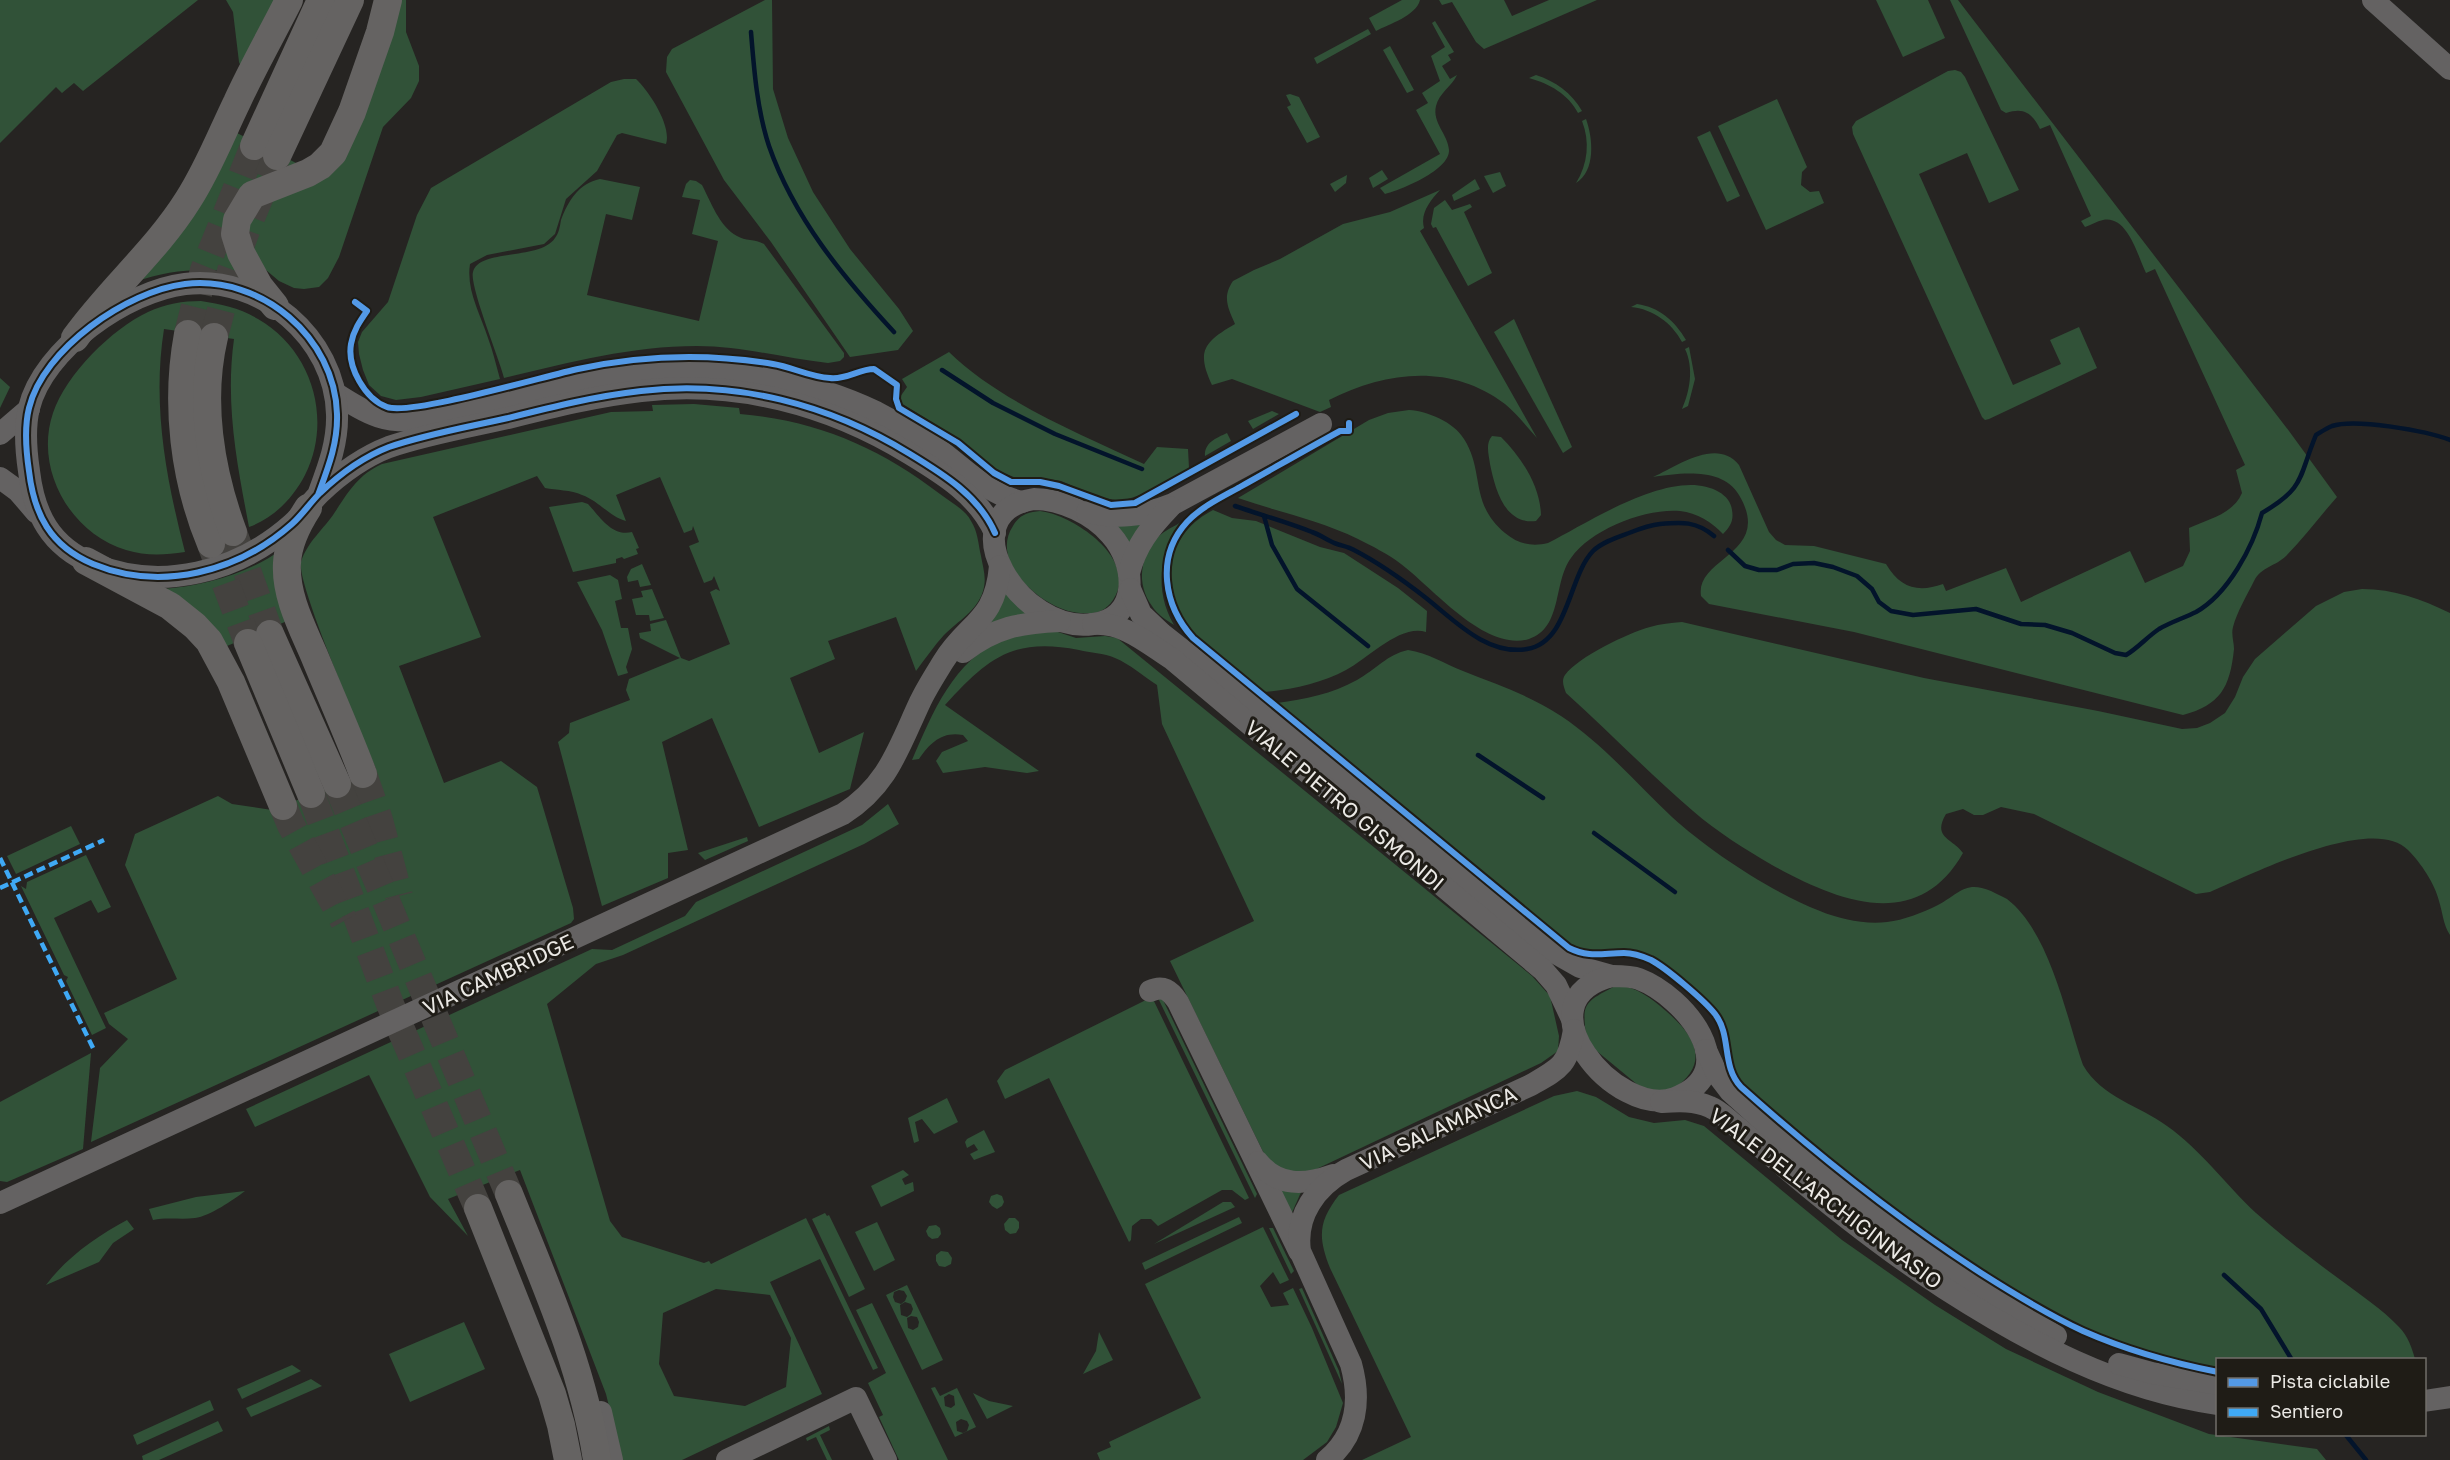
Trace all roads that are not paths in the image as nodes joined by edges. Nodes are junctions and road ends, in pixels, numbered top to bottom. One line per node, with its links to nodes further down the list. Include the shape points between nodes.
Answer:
1 (289, 0): 9 (main road, via 188,201)
2 (321, 0): 3 (main road, via 266,151)
3 (350, 0)
4 (388, 0): 7 (main road, via 352,112 333,153 308,173 252,195 237,220 235,234 241,253)
5 (2373, 0): 6 (street)
6 (2450, 69)
7 (275, 306): 9 (street, via 235,289 186,284 125,305); 10 (street, via 307,334)
8 (201, 335): 21 (main road, via 209,365 210,438)
9 (75, 338): 11 (street, via 43,377)
10 (334, 384): 15 (street, via 336,440 331,463); 16 (street, via 372,415 404,422 639,374 689,371 755,377 814,390 866,408 934,447 992,491)
11 (29, 409): 13 (street); 19 (street, via 28,464)
12 (1321, 424): 17 (street)
13 (0, 434)
14 (0, 478): 19 (street, via 18,491)
15 (313, 502): 20 (street, via 359,462 396,445 594,398 654,389 703,388 788,401 868,430 963,492 985,513); 22 (street, via 279,535 253,551 197,573 142,576); 29 (main road, via 295,531 287,563 288,584)
16 (1022, 502): 18 (street, via 1047,500); 20 (street, via 1004,516)
17 (1173, 504): 18 (street, via 1126,517); 24 (street, via 1142,539 1132,559)
18 (1075, 509): 24 (street, via 1112,536 1122,553)
19 (39, 516): 22 (street, via 56,540)
20 (995, 533): 23 (street)
21 (222, 538)
22 (86, 561): 31 (main road, via 170,606 209,641 231,682)
23 (999, 566): 25 (street, via 1027,602); 28 (street, VIA CAMBRIDGE, via 997,587 988,610 954,647)
24 (1129, 581): 26 (street, via 1127,600 1120,611); 32 (street, VIALE PIETRO GISMONDI, via 1141,614 1156,628 1317,756 1543,946 1580,967)
25 (1060, 621): 26 (street); 28 (street, VIA CAMBRIDGE, via 1019,624 996,631)
26 (1093, 624): 34 (street, VIALE PIETRO GISMONDI, via 1120,627 1172,660 1543,969 1556,985)
27 (259, 638): 30 (main road)
28 (935, 677): 42 (street, VIA CAMBRIDGE, via 920,700 890,768 874,789 843,814)
29 (363, 774)
30 (324, 789)
31 (283, 806)
32 (1612, 976): 34 (street, via 1582,990 1576,1000); 35 (street, via 1640,979 1668,996 1695,1022)
33 (1150, 991): 39 (street, via 1162,988 1173,994)
34 (1573, 1024): 36 (street, via 1592,1063); 37 (street, via 1569,1053 1563,1063)
35 (1706, 1050): 38 (street, via 1706,1065 1698,1083); 47 (street, VIALE DELL'ARCHIGINNASIO, via 1727,1089 1791,1148 1853,1199 1982,1292 2052,1334 2107,1359 2151,1373)
36 (1611, 1080): 37 (street, via 1582,1071); 38 (street, via 1641,1098)
37 (1531, 1085): 40 (street, VIA SALAMANCA)
38 (1661, 1102): 51 (street, VIALE DELL'ARCHIGINNASIO, via 1688,1101 1715,1110 1895,1254 2020,1334 2117,1379)
39 (1248, 1149): 40 (street, via 1268,1173 1287,1182 1310,1182); 44 (street)
40 (1346, 1170): 44 (street, via 1319,1189 1304,1213 1299,1241)
41 (509, 1194): 45 (main road)
42 (0, 1203)
43 (478, 1208): 52 (main road)
44 (1305, 1263): 59 (street, via 1356,1382 1353,1424)
45 (567, 1340): 55 (main road); 56 (street, via 591,1380)
46 (2450, 1382): 48 (street)
47 (2216, 1384)
48 (2426, 1386)
49 (2450, 1397): 50 (street)
50 (2426, 1401)
51 (2216, 1404)
52 (556, 1410): 53 (street); 54 (main road)
53 (559, 1460)
54 (568, 1460)
55 (597, 1460)
56 (612, 1460)
57 (727, 1460): 58 (street, via 856,1398)
58 (886, 1460)
59 (1327, 1460)

